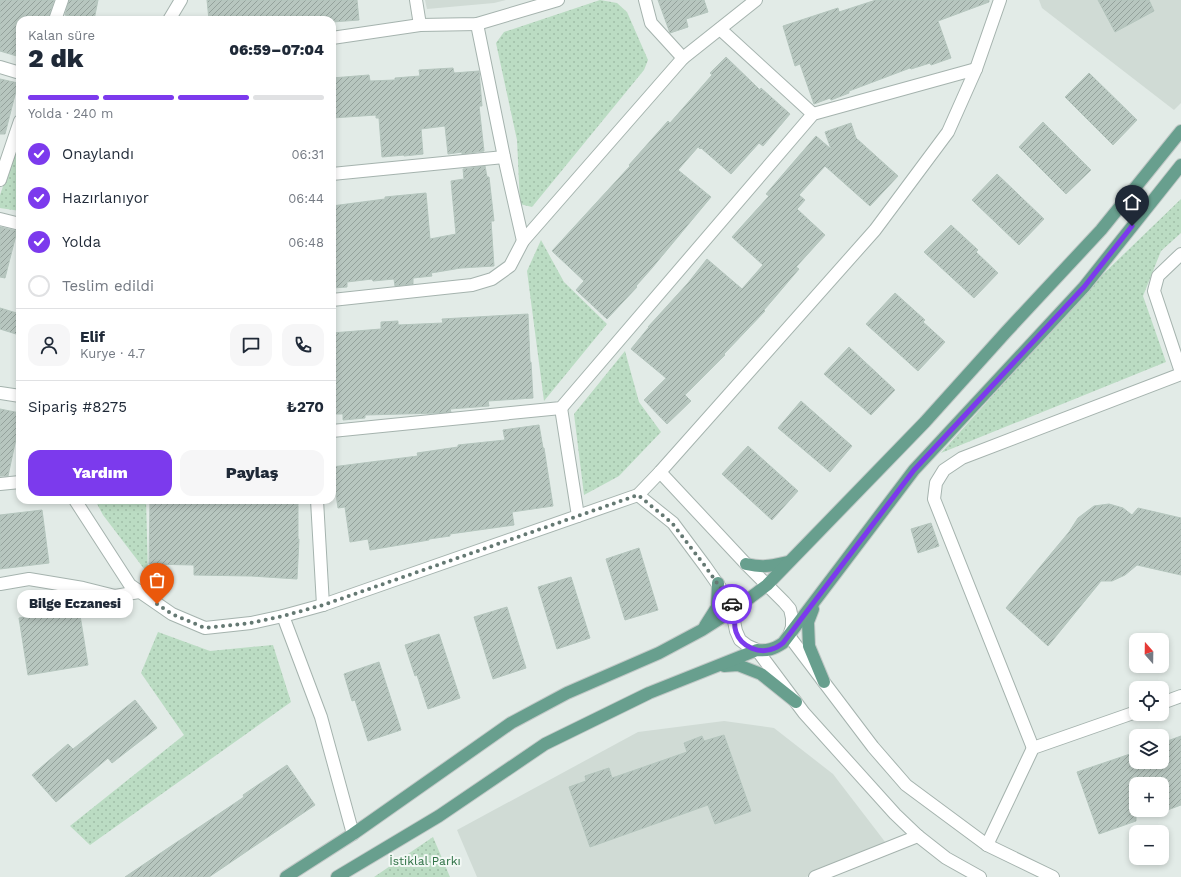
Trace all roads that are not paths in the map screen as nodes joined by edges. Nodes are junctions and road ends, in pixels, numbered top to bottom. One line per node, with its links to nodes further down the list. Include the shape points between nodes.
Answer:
1 (62, 0): 8 (street)
2 (181, 0): 9 (street)
3 (416, 0): 11 (street)
4 (558, 0): 10 (street)
5 (645, 0): 14 (street, via 652,23)
6 (756, 0): 12 (street)
7 (1000, 0): 16 (street)
8 (56, 16)
9 (171, 16)
10 (477, 24): 11 (street); 21 (street)
11 (420, 25): 13 (street)
12 (720, 29): 14 (street); 18 (street)
13 (336, 37)
14 (683, 58): 27 (street)
15 (0, 68): 17 (street)
16 (976, 69): 18 (street); 35 (street, via 948,132 875,230)
17 (16, 71)
18 (813, 114): 33 (street)
19 (1181, 131): 42 (main road, via 1101,230 925,422)
20 (16, 133): 24 (street)
21 (504, 157): 23 (street); 27 (street)
22 (1181, 165): 48 (main road, via 1084,287 914,470)
23 (336, 174)
24 (0, 180)
25 (0, 219): 26 (street)
26 (16, 223)
27 (523, 241): 29 (street, via 510,266 492,279 472,285)
28 (1181, 254): 30 (street, via 1158,276 1154,291)
29 (336, 300)
30 (1181, 373): 61 (street, via 962,458 944,470 936,483 934,499)
31 (0, 393): 32 (street)
32 (16, 395)
33 (560, 408): 34 (street); 41 (street)
34 (336, 431)
35 (660, 472): 38 (street); 43 (street)
36 (16, 482): 37 (street)
37 (0, 484)
38 (638, 495): 41 (street); 44 (street, via 672,523)
39 (78, 504): 47 (street, via 130,585)
40 (317, 504): 49 (street)
41 (578, 516): 49 (street)
42 (788, 562): 43 (main road, via 761,567); 46 (main road)
43 (746, 564): 46 (street)
44 (718, 583): 50 (street); 52 (main road, via 717,607)
45 (0, 584): 47 (street, via 29,579 114,596)
46 (767, 585): 50 (main road); 53 (street, via 790,609 792,627)
47 (139, 592): 51 (street, via 172,614 205,628 251,623)
48 (820, 594): 53 (main road); 56 (main road, via 808,622 809,646)
49 (323, 605): 51 (street)
50 (735, 609): 52 (main road); 54 (street, via 734,621 740,640)
51 (283, 616): 62 (street, via 320,717)
52 (702, 630): 62 (main road, via 659,653 567,693 511,722)
53 (789, 636): 54 (main road, via 775,648); 56 (street)
54 (757, 650): 55 (main road); 59 (street)
55 (715, 667): 59 (main road, via 738,665 761,674); 66 (main road, via 649,693 545,744 439,816)
56 (824, 682): 64 (street, via 873,747 906,785)
57 (1181, 696): 58 (street)
58 (1169, 700)
59 (796, 702): 63 (street, via 892,811)
60 (1129, 714): 61 (street)
61 (1033, 748): 64 (street)
62 (353, 834): 65 (main road)
63 (918, 836): 67 (street); 68 (street, via 946,858)
64 (987, 845): 69 (street)
65 (286, 877)
66 (337, 877)
67 (815, 877)
68 (980, 877)
69 (1053, 877)

